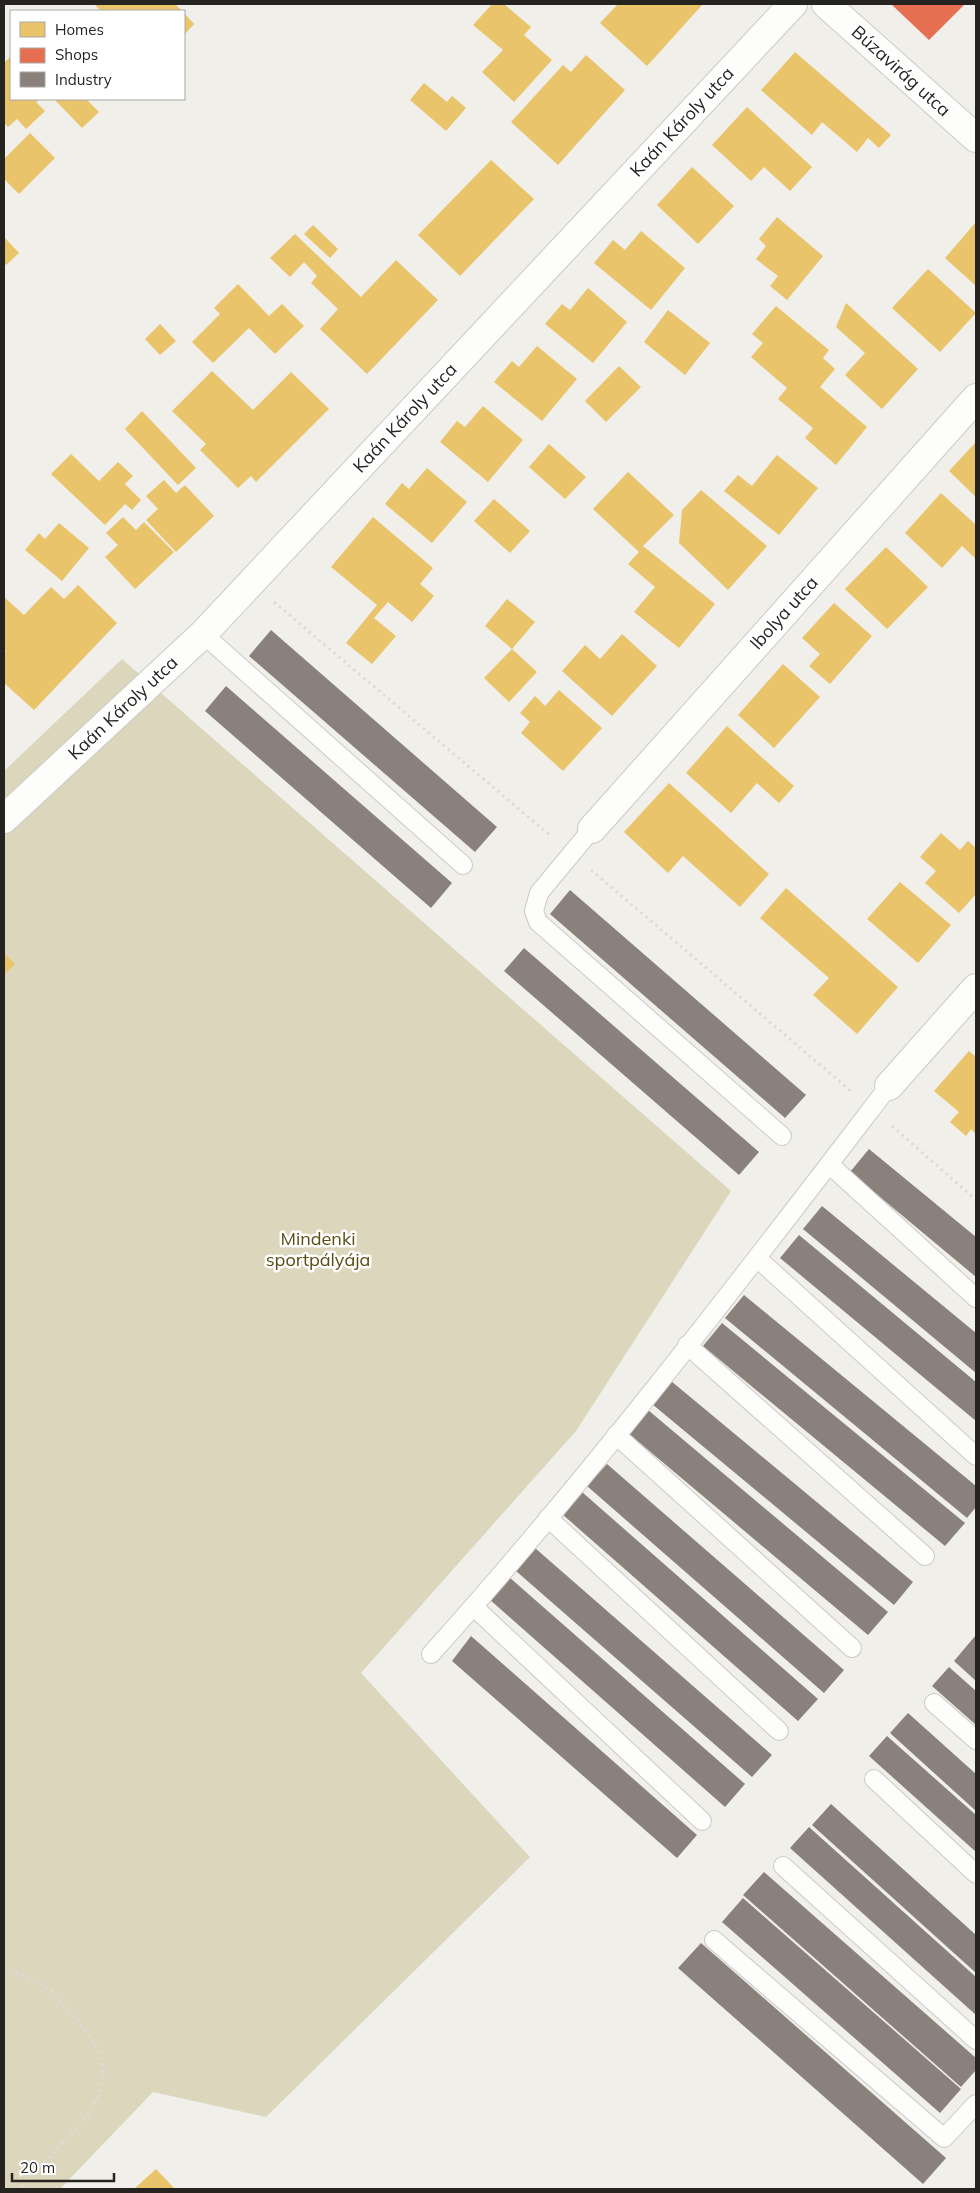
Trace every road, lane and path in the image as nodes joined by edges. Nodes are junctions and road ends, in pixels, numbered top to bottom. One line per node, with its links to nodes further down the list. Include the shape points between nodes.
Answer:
1 (793, 4): 5 (street, Kaán Károly utca)
2 (826, 4): 3 (street, Búzavirág utca)
3 (976, 138)
4 (976, 398): 7 (street, Ibolya utca)
5 (203, 634): 6 (street, Kaán Károly utca); 8 (lane)
6 (4, 819)
7 (592, 829): 12 (lane, via 539,893 534,911 538,922)
8 (463, 865)
9 (976, 988): 10 (street)
10 (889, 1086): 11 (lane)
11 (872, 1109): 13 (lane); 14 (path)
12 (782, 1136)
13 (830, 1165): 15 (lane); 16 (lane)
14 (976, 1200)
15 (757, 1258): 17 (lane); 19 (lane)
16 (976, 1298)
17 (687, 1345): 18 (lane); 21 (lane)
18 (616, 1435): 20 (lane); 23 (lane)
19 (976, 1456)
20 (548, 1518): 22 (lane); 26 (lane)
21 (925, 1556)
22 (474, 1607): 24 (lane); 29 (lane)
23 (852, 1648)
24 (431, 1654)
25 (934, 1703): 27 (lane)
26 (779, 1731)
27 (976, 1740)
28 (874, 1779): 31 (lane)
29 (702, 1821)
30 (782, 1866): 34 (lane)
31 (976, 1874)
32 (714, 1940): 35 (lane, via 944,2138)
33 (4, 1967): 36 (path, via 47,1987 92,2038 102,2061 102,2083 89,2114)
34 (976, 2040)
35 (976, 2104)
36 (20, 2189)

